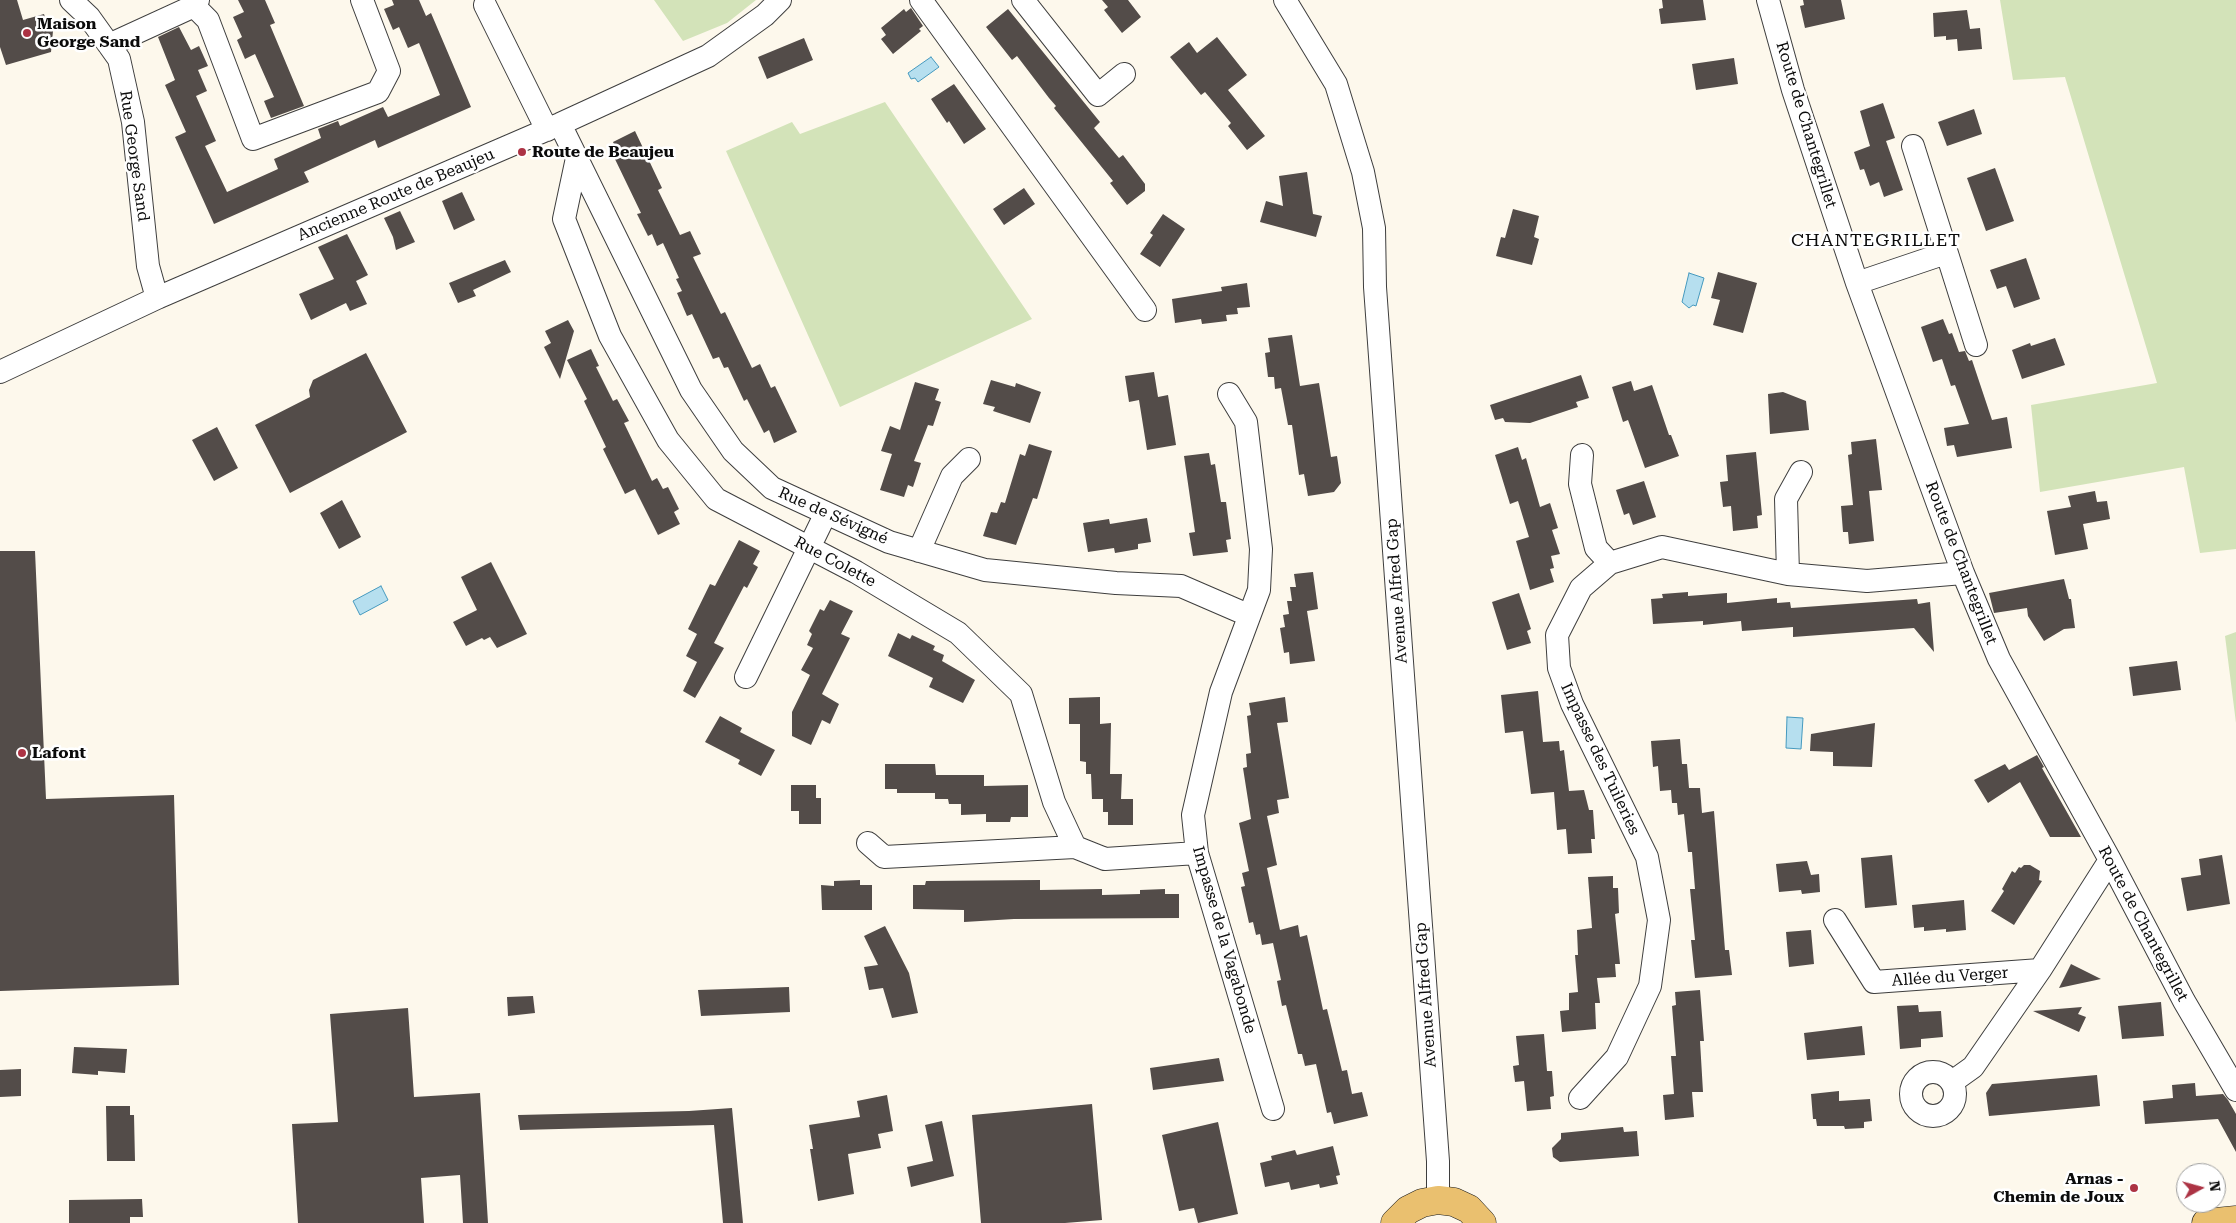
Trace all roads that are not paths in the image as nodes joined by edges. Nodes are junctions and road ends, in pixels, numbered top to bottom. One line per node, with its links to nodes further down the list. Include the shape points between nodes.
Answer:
1 (71, 0): 10 (street, Rue George Sand, via 89,17)
2 (362, 0): 8 (street, via 389,71 378,92 253,139 208,20)
3 (780, 0): 12 (street, Ancienne Route de Beaujeu, via 766,15 708,56)
4 (921, 0): 18 (street)
5 (1023, 0): 11 (street, via 1098,95)
6 (1285, 0): 43 (street, Avenue Alfred Gap, via 1336,84 1364,172 1374,228 1375,287 1438,1161)
7 (1768, 0): 16 (street, Route de Chantegrillet, via 1793,90)
8 (196, 3): 10 (street)
9 (485, 5): 12 (street, Rue de Sévigné)
10 (109, 45): 17 (street, Rue George Sand, via 119,59 133,122 148,266)
11 (1124, 74)
12 (554, 127): 14 (street, Rue de Sévigné); 17 (street, Ancienne Route de Beaujeu)
13 (1913, 146): 15 (street)
14 (577, 158): 25 (street, Rue de Sévigné, via 691,390 733,451 772,488); 26 (street, Rue Colette, via 564,219 610,336 668,440 716,499)
15 (1946, 253): 16 (street); 19 (street)
16 (1857, 283): 29 (street, Route de Chantegrillet)
17 (157, 298): 20 (street, Ancienne Route de Beaujeu)
18 (1145, 310)
19 (1976, 345)
20 (0, 372)
21 (1228, 394): 31 (street, Impasse de la Vagabonde, via 1246,422 1261,549 1259,590)
22 (1582, 455): 28 (street, via 1580,484 1596,548)
23 (969, 459): 27 (street, via 952,476)
24 (1801, 472): 30 (street, via 1786,499)
25 (826, 513): 26 (street); 27 (street, Rue de Sévigné, via 889,542)
26 (809, 547): 32 (street); 34 (street, Rue Colette, via 958,633 1021,694 1054,802)
27 (920, 551): 31 (street, Rue de Sévigné, via 985,570 1181,586)
28 (1610, 564): 30 (street, Impasse des Tuileries, via 1662,547); 41 (street, Impasse des Tuileries, via 1581,588 1557,635 1558,668 1572,704 1647,857 1659,920 1650,986 1617,1057)
29 (1963, 573): 30 (street, Impasse des Tuileries, via 1867,581); 36 (street, Route de Chantegrillet, via 1999,660)
30 (1788, 574)
31 (1248, 615): 35 (street, Impasse de la Vagabonde, via 1221,692 1193,815)
32 (746, 678)
33 (868, 843): 34 (street, via 884,857)
34 (1075, 847): 35 (street, via 1105,859)
35 (1197, 853): 42 (street, Impasse de la Vagabonde)
36 (2110, 860): 38 (street, Allée du Verger); 40 (street, Route de Chantegrillet)
37 (1835, 920): 38 (street, Allée du Verger, via 1874,982)
38 (2040, 970): 39 (street, Allée du Verger, via 1973,1067)
39 (1952, 1082)
40 (2236, 1090)
41 (1580, 1098)
42 (1272, 1109)
43 (1438, 1200): 45 (main road, via 1408,1210); 46 (main road, via 1454,1202 1468,1209)
44 (2236, 1220): 47 (main road)
45 (1396, 1223)
46 (1482, 1223)
47 (2206, 1223)

